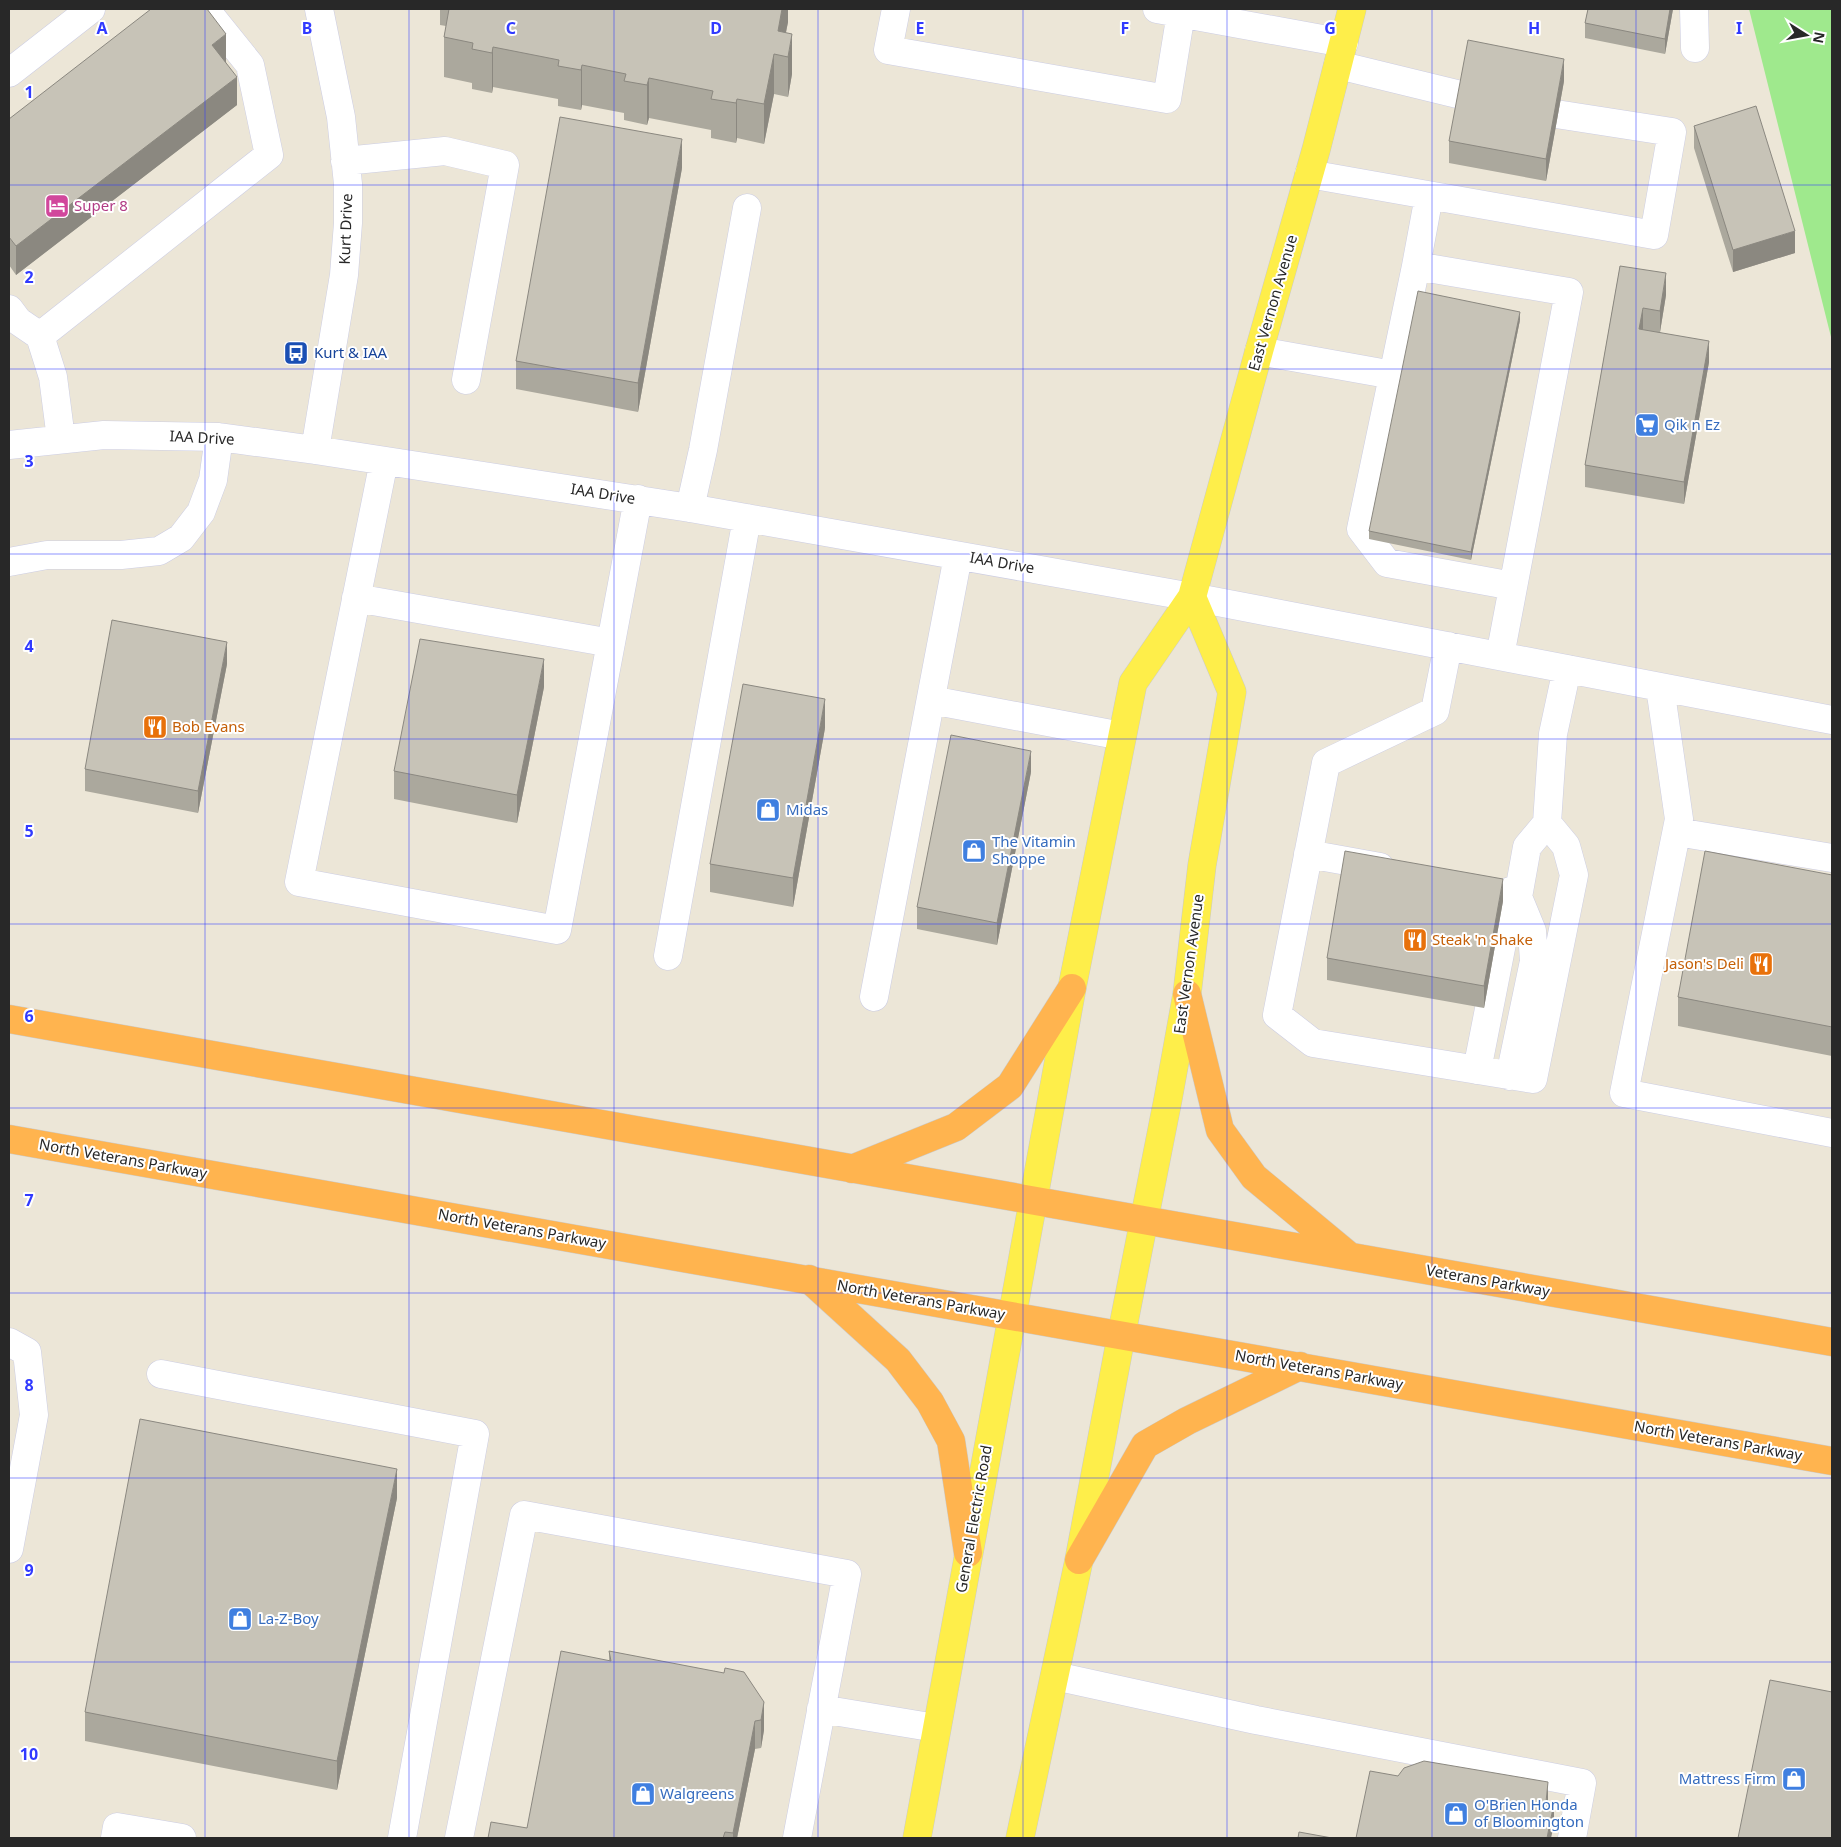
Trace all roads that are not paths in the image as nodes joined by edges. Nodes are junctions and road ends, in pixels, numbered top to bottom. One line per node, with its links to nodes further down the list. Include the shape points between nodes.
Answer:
1 (91, 9): 10 (street)
2 (205, 9): 19 (street, via 250,65 269,155)
3 (319, 9): 13 (street, Kurt Drive, via 341,117)
4 (896, 9): 7 (street, via 888,50 1167,99)
5 (1352, 9): 9 (main road, East Vernon Avenue)
6 (1694, 9): 8 (street)
7 (1169, 11): 9 (street)
8 (1695, 48)
9 (1341, 54): 11 (street); 14 (main road, East Vernon Avenue)
10 (9, 73)
11 (1457, 94)
12 (1556, 114): 15 (street, via 1672,132 1654,235)
13 (345, 161): 22 (street, via 445,151 505,165); 26 (street, Kurt Drive, via 348,223 344,275)
14 (1309, 174): 15 (street); 20 (main road, East Vernon Avenue)
15 (1429, 196): 17 (street)
16 (747, 208): 29 (street)
17 (1416, 266): 21 (street); 33 (street, via 1569,292)
18 (9, 309): 19 (street, via 18,321)
19 (40, 336): 24 (street, via 53,377)
20 (1259, 351): 21 (street); 34 (main road, East Vernon Avenue)
21 (1393, 375): 33 (street, via 1361,529 1387,562)
22 (466, 380)
23 (220, 437): 24 (street, IAA Drive, via 104,435); 26 (street, IAA Drive); 32 (street, via 213,480 201,512 181,538 159,551 47,555)
24 (61, 439): 25 (street, IAA Drive)
25 (9, 445)
26 (315, 450): 27 (street, IAA Drive)
27 (384, 461): 28 (street, IAA Drive); 35 (street)
28 (638, 499): 29 (street, IAA Drive); 36 (street)
29 (690, 508): 30 (street, IAA Drive)
30 (747, 518): 31 (street, IAA Drive); 51 (street)
31 (958, 556): 34 (street, IAA Drive); 41 (street)
32 (9, 562)
33 (1513, 586): 38 (street)
34 (1192, 597): 37 (street, IAA Drive); 43 (main road, East Vernon Avenue, via 1133,683); 53 (main road, East Vernon Avenue, via 1232,692 1202,865)
35 (356, 598): 36 (street); 36 (street, via 299,882 557,930)
36 (611, 643)
37 (1448, 646): 38 (street, IAA Drive); 46 (street, via 1435,711 1326,763)
38 (1500, 656): 39 (street, IAA Drive)
39 (1567, 669): 40 (street, IAA Drive); 44 (street, via 1553,734)
40 (1660, 687): 42 (street, IAA Drive); 45 (street, via 1679,819)
41 (931, 700): 43 (street); 54 (street)
42 (1832, 720)
43 (1122, 736): 52 (main road, East Vernon Avenue)
44 (1547, 823): 50 (street, via 1527,847); 57 (street, via 1566,846 1574,875)
45 (1677, 832): 47 (street); 58 (street, via 1624,1094)
46 (1308, 854): 48 (street); 56 (street, via 1277,1015 1313,1043)
47 (1832, 858)
48 (1402, 870)
49 (1486, 885): 50 (street, via 1505,888)
50 (1518, 897): 56 (street, via 1504,932); 57 (street, via 1532,931 1534,960)
51 (668, 956)
52 (1072, 988): 60 (highway, via 1010,1086 956,1127); 61 (main road, East Vernon Avenue)
53 (1187, 994): 62 (main road, East Vernon Avenue); 63 (highway, via 1220,1130 1254,1177)
54 (874, 997)
55 (9, 1019): 60 (highway)
56 (1477, 1070): 57 (street)
57 (1522, 1077)
58 (1832, 1133)
59 (9, 1139): 64 (highway, North Veterans Parkway)
60 (852, 1169): 61 (highway)
61 (1033, 1200): 62 (highway); 65 (main road, General Electric Road)
62 (1144, 1220): 63 (highway, Veterans Parkway); 66 (main road, East Vernon Avenue)
63 (1349, 1256): 68 (highway, Veterans Parkway)
64 (809, 1279): 65 (highway, North Veterans Parkway); 73 (highway, via 898,1360 930,1402 951,1441)
65 (1011, 1316): 66 (highway, North Veterans Parkway); 73 (main road, General Electric Road)
66 (1121, 1336): 69 (highway, North Veterans Parkway); 74 (main road)
67 (9, 1342): 72 (street, via 27,1352 34,1415)
68 (1832, 1342)
69 (1300, 1366): 71 (highway, North Veterans Parkway); 74 (highway, via 1145,1445)
70 (161, 1374): 80 (street, via 475,1434)
71 (1832, 1461)
72 (9, 1549)
73 (968, 1552): 77 (main road, General Electric Road)
74 (1079, 1560): 75 (main road)
75 (1055, 1676): 84 (main road); 85 (street, via 1256,1720 1582,1783)
76 (821, 1709): 77 (street); 81 (street, via 847,1574 524,1515); 82 (street)
77 (936, 1728): 83 (main road, General Electric Road)
78 (115, 1838): 79 (street, via 117,1827)
79 (182, 1838)
80 (402, 1838)
81 (459, 1838)
82 (797, 1838)
83 (917, 1838)
84 (1020, 1838)
85 (1572, 1838)

